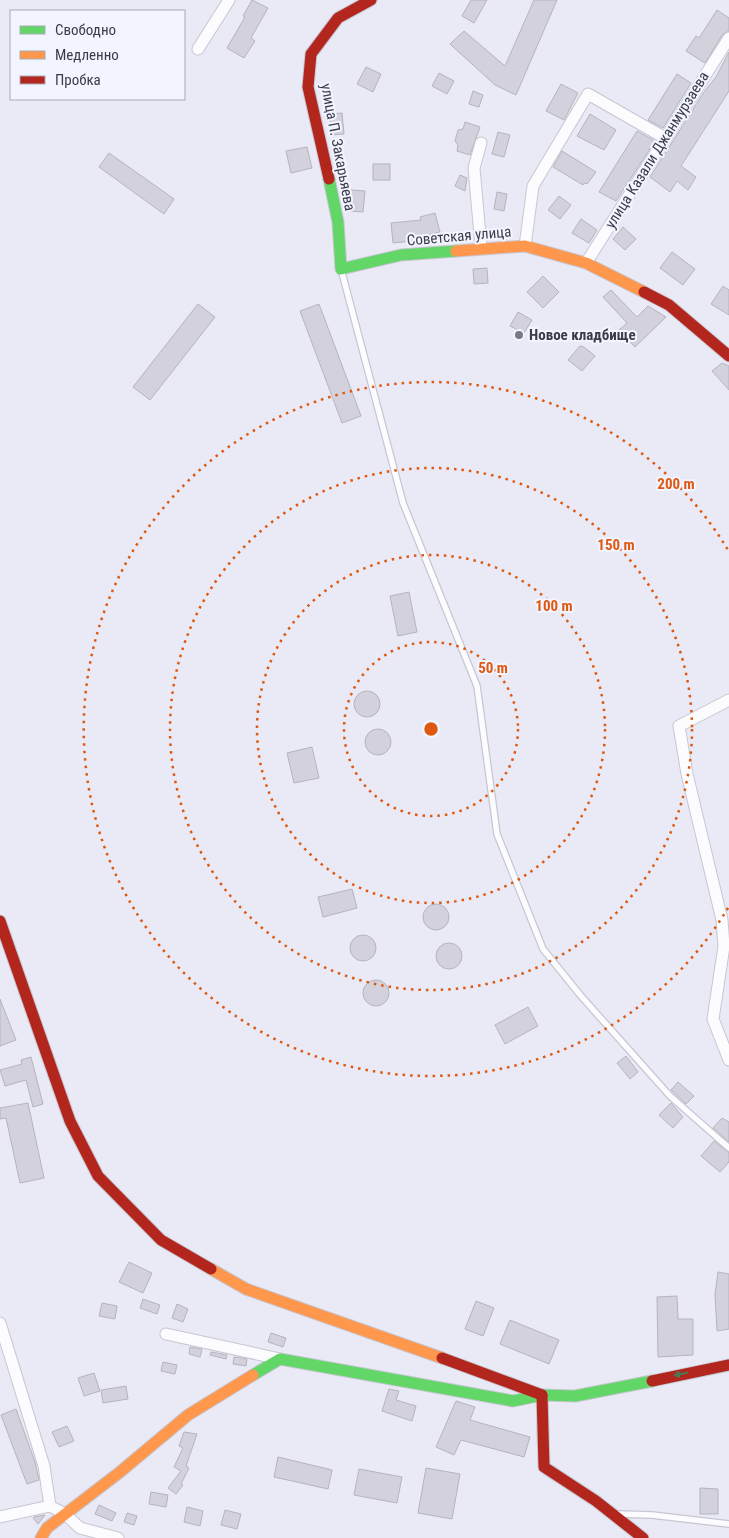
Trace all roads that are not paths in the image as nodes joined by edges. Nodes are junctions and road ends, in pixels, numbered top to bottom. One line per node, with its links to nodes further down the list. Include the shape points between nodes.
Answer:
1 (228, 0): 4 (street)
2 (371, 0): 10 (street, улица П. Закарьяева, via 338,18 311,54 308,87 338,222)
3 (729, 38): 5 (street, улица Казали Джанмурзаева)
4 (198, 49)
5 (665, 138): 7 (street, via 588,94 533,186); 9 (street, улица Казали Джанмурзаева)
6 (481, 143): 8 (street, via 474,168)
7 (525, 246): 8 (street, Советская улица); 9 (street, Советская улица)
8 (481, 247): 10 (street, Советская улица, via 401,255)
9 (586, 263): 11 (street, Советская улица, via 669,305)
10 (341, 269): 15 (lane, via 403,503 476,686 497,834 543,949 670,1096)
11 (729, 356)
12 (729, 700): 14 (street, via 679,726 687,774 722,920 724,946 713,1019)
13 (0, 921): 21 (street, via 70,1121 98,1176 161,1240 246,1289)
14 (729, 1060)
15 (729, 1148)
16 (0, 1323): 23 (street, via 44,1466)
17 (166, 1334): 18 (street)
18 (280, 1359): 21 (street, via 512,1401); 24 (street, via 188,1414)
19 (729, 1365): 22 (street, one-way to 22)
20 (729, 1376): 22 (street, via 601,1398)
21 (542, 1395): 22 (street); 25 (street, via 544,1467)
22 (575, 1396)
23 (50, 1506): 24 (street); 26 (street)
24 (65, 1514): 28 (street); 29 (street, via 80,1528)
25 (613, 1514): 27 (lane); 30 (street)
26 (0, 1518)
27 (729, 1524)
28 (41, 1538)
29 (118, 1538)
30 (642, 1538)

